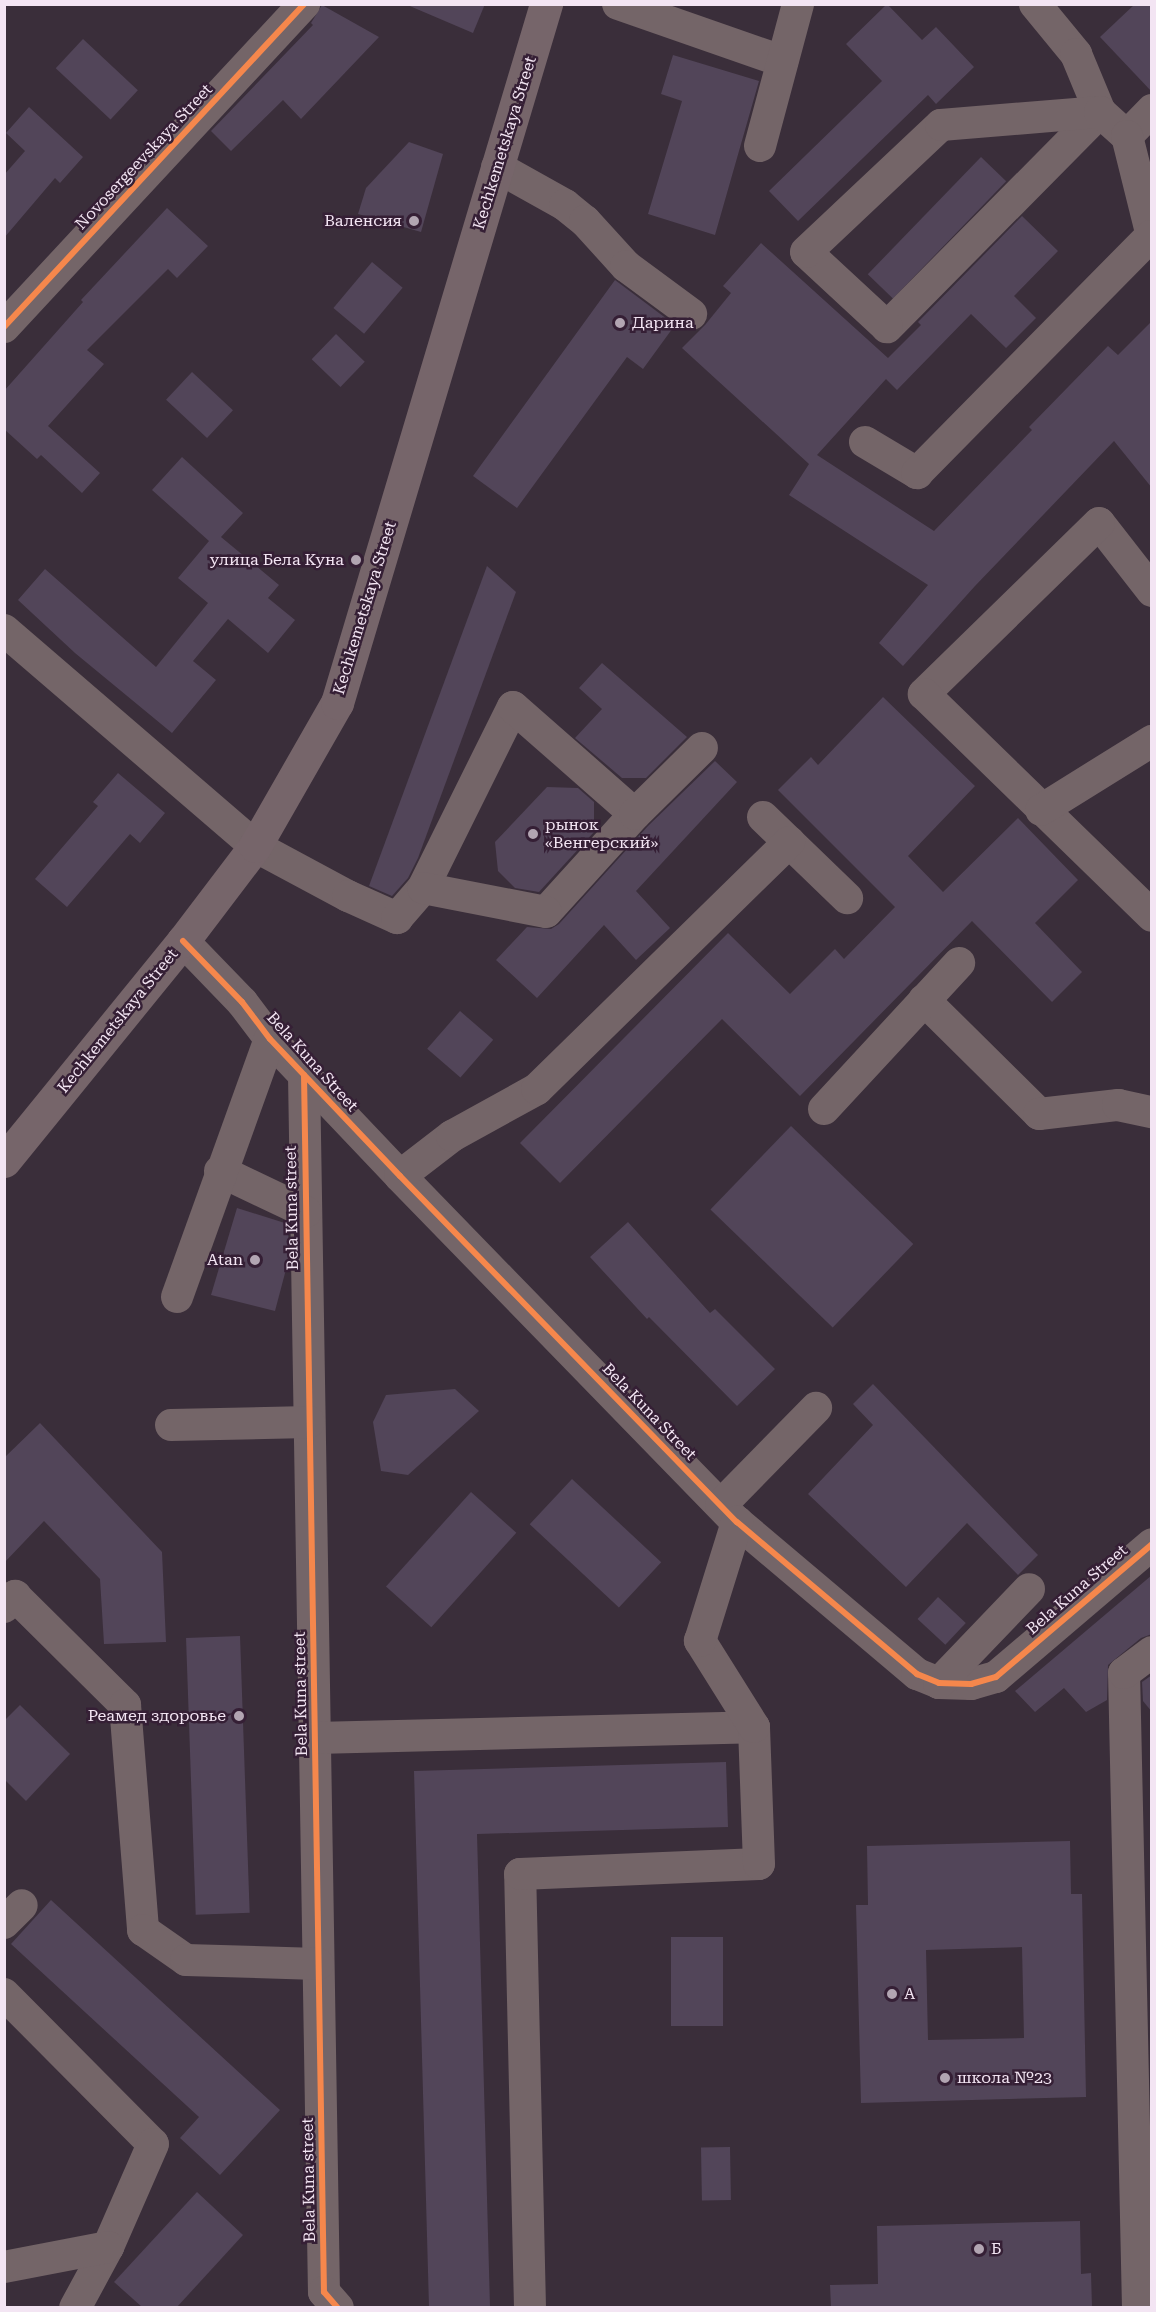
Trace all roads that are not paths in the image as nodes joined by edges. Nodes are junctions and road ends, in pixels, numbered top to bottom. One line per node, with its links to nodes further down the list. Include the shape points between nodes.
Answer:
1 (304, 4): 14 (street, Novosergeevskaya Street)
2 (546, 4): 11 (main road, Kechkemetskaya Street)
3 (618, 4): 6 (street)
4 (798, 4): 6 (street)
5 (1035, 4): 8 (street, via 1076,54)
6 (782, 61): 10 (street)
7 (1152, 110): 9 (street)
8 (1100, 112): 8 (street, via 940,125 806,252 887,327); 9 (street)
9 (1127, 136): 12 (street)
10 (760, 146)
11 (497, 167): 13 (street, via 565,205 626,266); 24 (main road, Kechkemetskaya Street, via 337,703)
12 (1151, 236): 15 (street, via 917,473)
13 (691, 314)
14 (4, 327)
15 (865, 442)
16 (1152, 591): 20 (street, via 1099,523 924,694)
17 (4, 630): 24 (street)
18 (1152, 741): 20 (street)
19 (702, 748): 21 (street)
20 (1041, 810): 27 (street)
21 (635, 814): 25 (street, via 546,912); 25 (street, via 513,707)
22 (763, 817): 23 (street)
23 (789, 842): 26 (street); 37 (street, via 537,1089 452,1136)
24 (255, 846): 25 (street, via 397,918); 28 (main road, Kechkemetskaya Street)
25 (423, 888)
26 (847, 898)
27 (1152, 916)
28 (183, 941): 31 (street, Bela Kuna Street, via 242,1002); 35 (main road, Kechkemetskaya Street)
29 (959, 963): 30 (street)
30 (924, 1000): 33 (street); 34 (street, via 1039,1114 1118,1105)
31 (270, 1039): 32 (street, Bela Kuna Street); 36 (street)
32 (304, 1075): 37 (street, Bela Kuna Street); 38 (street, Bela Kuna street)
33 (824, 1109)
34 (1152, 1112)
35 (4, 1161)
36 (220, 1172): 38 (street); 39 (street)
37 (400, 1176): 43 (street, Bela Kuna Street)
38 (306, 1212): 41 (street, Bela Kuna street)
39 (177, 1297)
40 (816, 1408): 43 (street)
41 (309, 1422): 42 (street); 50 (street, Bela Kuna street)
42 (171, 1425)
43 (729, 1513): 48 (street, Bela Kuna Street, via 901,1663); 49 (street, via 700,1641)
44 (1152, 1544): 48 (street, Bela Kuna Street, via 996,1677 971,1684)
45 (1029, 1589): 48 (street)
46 (19, 1614): 51 (street, via 125,1705 143,1930 186,1960)
47 (1152, 1652): 58 (street, via 1124,1673)
48 (939, 1683)
49 (754, 1727): 50 (street); 57 (street, via 759,1864 520,1874)
50 (315, 1738): 51 (street, Bela Kuna street)
51 (318, 1964): 56 (street, Bela Kuna street, via 324,2292)
52 (4, 1994): 53 (street, via 153,2144)
53 (108, 2247): 54 (street); 55 (street)
54 (4, 2267)
55 (75, 2307)
56 (338, 2307)
57 (530, 2307)
58 (1138, 2307)

